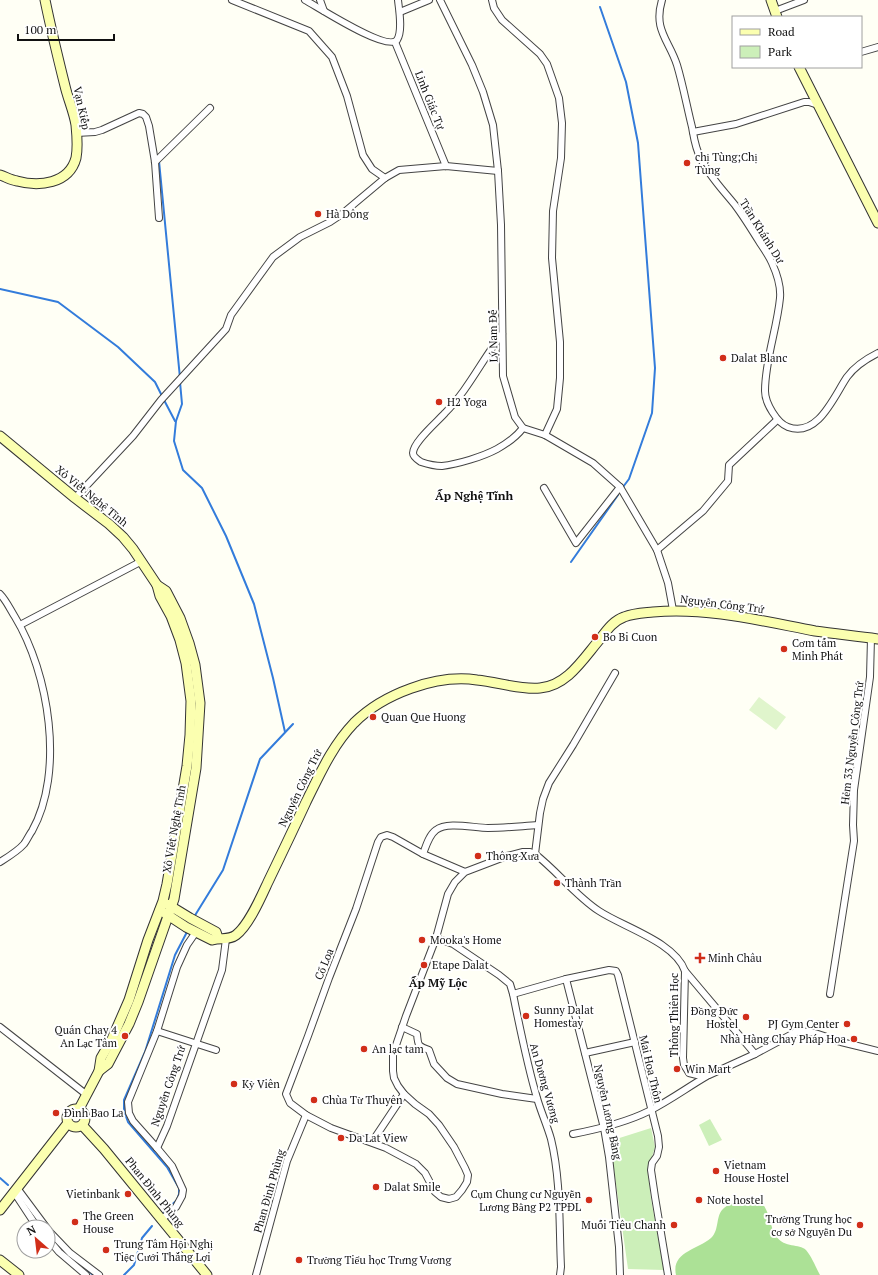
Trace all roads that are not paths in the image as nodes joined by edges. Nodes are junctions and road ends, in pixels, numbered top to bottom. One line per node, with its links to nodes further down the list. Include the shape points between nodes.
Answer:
1 (45, 0): 22 (main road, Vạn Kiếp, via 76,123)
2 (232, 0): 27 (street, via 309,31 332,57 347,96 363,155 372,169)
3 (305, 0): 12 (street)
4 (320, 0): 12 (street)
5 (398, 0): 13 (street)
6 (429, 0): 13 (street)
7 (440, 0): 25 (street, Lý Nam Đế, via 483,92 493,125)
8 (492, 0): 34 (street, via 502,20 540,54 547,64 559,98 562,123 561,158 553,211 552,258 560,342 560,378 557,409)
9 (662, 0): 21 (street, Trần Khánh Dư, via 659,19 661,33 677,65)
10 (771, 0): 14 (main road)
11 (804, 0): 14 (street)
12 (324, 12): 15 (street, via 364,34)
13 (400, 12): 15 (street, via 400,32)
14 (776, 14)
15 (395, 42): 24 (street, Linh Giác Tự)
16 (878, 47): 17 (street)
17 (862, 52)
18 (801, 68): 19 (main road)
19 (818, 105): 21 (street, via 804,102 736,124); 29 (main road)
20 (210, 108): 23 (street)
21 (693, 132): 32 (street, Trần Khánh Dư, via 701,160 744,218 772,263 778,278 780,297 765,392)
22 (76, 133): 23 (street, via 95,132 143,114 149,126); 26 (main road, Vạn Kiếp, via 76,158 71,170 62,178 41,184 17,181)
23 (155, 162): 28 (street)
24 (446, 166): 25 (street); 27 (street, via 399,170)
25 (498, 171): 30 (street, Lý Nam Đế)
26 (0, 175)
27 (385, 178): 38 (street, via 342,214 300,237 273,257 231,315 226,329)
28 (159, 218)
29 (877, 218)
30 (502, 334): 33 (street, Lý Nam Đế, via 503,376 516,417); 33 (street, via 476,375 454,404 420,440 413,453 419,461 440,466 497,449)
31 (878, 353): 32 (street, via 855,369 825,413 810,426 794,429)
32 (777, 420): 39 (street, via 729,465 728,481 703,511)
33 (523, 428): 34 (street)
34 (545, 435): 36 (street, via 593,463)
35 (0, 436): 38 (main road, Xô Viết Nghệ Tĩnh)
36 (620, 487): 37 (street, via 576,543); 39 (street)
37 (544, 488)
38 (75, 498): 40 (main road, Xô Viết Nghệ Tĩnh, via 123,537)
39 (657, 550): 43 (street, via 668,583)
40 (142, 561): 41 (main road, Xô Viết Nghệ Tĩnh); 44 (street)
41 (157, 585): 52 (main road, Xô Viết Nghệ Tĩnh, via 180,640 191,701 187,766 167,884); 53 (main road, Xô Viết Nghệ Tĩnh, via 166,591 190,643 200,703 196,768)
42 (0, 594): 44 (street)
43 (673, 610): 45 (main road, Nguyễn Công Trứ, via 696,611); 56 (main road, Nguyễn Công Trứ, via 636,614 614,623 569,675 551,686 518,687 459,678 435,681 393,696 368,712 333,749 246,924 233,937)
44 (20, 625): 50 (street, via 39,674 47,711 50,767 45,797 37,822 24,844)
45 (875, 638): 60 (street, Hẻm 33 Nguyễn Công Trứ, via 854,790 854,841)
46 (615, 673): 47 (street, via 549,782)
47 (538, 825): 48 (street, via 439,828 434,830); 49 (street)
48 (423, 854): 51 (street, Cổ Loa); 77 (street, Cổ Loa, via 387,835 381,837 378,842 356,909 287,1090 290,1103)
49 (535, 854): 51 (street, via 511,854); 57 (street, Thông Thiên Học, via 589,904 664,946 678,959)
50 (0, 862)
51 (465, 872): 55 (street, Cổ Loa, via 448,894)
52 (161, 905): 53 (main road); 70 (main road, Xô Viết Nghệ Tĩnh, via 129,1000 101,1058)
53 (170, 911): 54 (main road); 70 (main road, Xô Viết Nghệ Tĩnh, via 129,1024 108,1064)
54 (198, 928): 56 (main road, via 212,940); 63 (street, Nguyễn Công Trứ, via 177,967)
55 (436, 938): 59 (street, An Dương Vương, via 453,944 499,975 510,984); 62 (street, Cổ Loa)
56 (222, 939): 65 (street, Nguyễn Công Trứ, via 222,970)
57 (685, 971): 69 (street); 71 (street, Thông Thiên Học, via 684,1062 689,1073)
58 (566, 979): 59 (street, Mai Hoa Thôn); 64 (street, Mai Hoa Thôn, via 609,970 616,971); 68 (street, Nguyễn Lương Bằng)
59 (513, 994): 74 (street, An Dương Vương)
60 (830, 994)
61 (0, 1027): 73 (street)
62 (402, 1027): 72 (street, Cổ Loa, via 392,1054 396,1082); 74 (street, via 417,1034 418,1045 429,1050 434,1064 447,1078 457,1084)
63 (157, 1031): 65 (street); 83 (street, Nguyễn Công Trứ, via 128,1102 133,1121)
64 (635, 1042): 68 (street); 76 (street, Mai Hoa Thôn)
65 (196, 1044): 66 (street); 83 (street, Nguyễn Công Trứ)
66 (216, 1050)
67 (878, 1051): 69 (street, via 803,1030)
68 (585, 1053): 80 (street, Nguyễn Lương Bằng)
69 (755, 1054): 71 (street)
70 (99, 1071): 73 (main road, Xô Viết Nghệ Tĩnh)
71 (709, 1075): 76 (street)
72 (404, 1094): 77 (street, Cổ Loa, via 435,1120 449,1137 468,1175 467,1182 456,1197 441,1198 425,1173 409,1159 331,1128); 82 (street)
73 (87, 1095): 75 (main road, Xô Viết Nghệ Tĩnh)
74 (537, 1099): 97 (street, An Dương Vương, via 555,1162)
75 (79, 1109): 78 (main road, via 70,1111); 79 (main road, via 85,1116)
76 (651, 1110): 80 (street); 99 (street, Mai Hoa Thôn, via 659,1147 652,1163 652,1170)
77 (306, 1115): 96 (street, Phan Đinh Phùng, via 287,1161)
78 (68, 1123): 79 (main road, via 73,1127); 84 (main road)
79 (82, 1125): 88 (main road, Phan Đình Phùng)
80 (604, 1128): 81 (street); 98 (street, Nguyễn Lương Bằng)
81 (573, 1134)
82 (376, 1136)
83 (157, 1148): 88 (street, Nguyễn Công Trứ, via 172,1166 183,1190 176,1207)
84 (16, 1190): 85 (main road); 86 (street); 87 (street)
85 (0, 1210)
86 (32, 1219)
87 (40, 1219)
88 (162, 1219): 95 (main road, Phan Đình Phùng)
89 (56, 1238): 94 (street, via 70,1253)
90 (56, 1248): 93 (street)
91 (0, 1260): 92 (main road)
92 (19, 1275)
93 (86, 1275)
94 (99, 1275)
95 (207, 1275)
96 (256, 1275)
97 (560, 1275)
98 (620, 1275)
99 (668, 1275)

